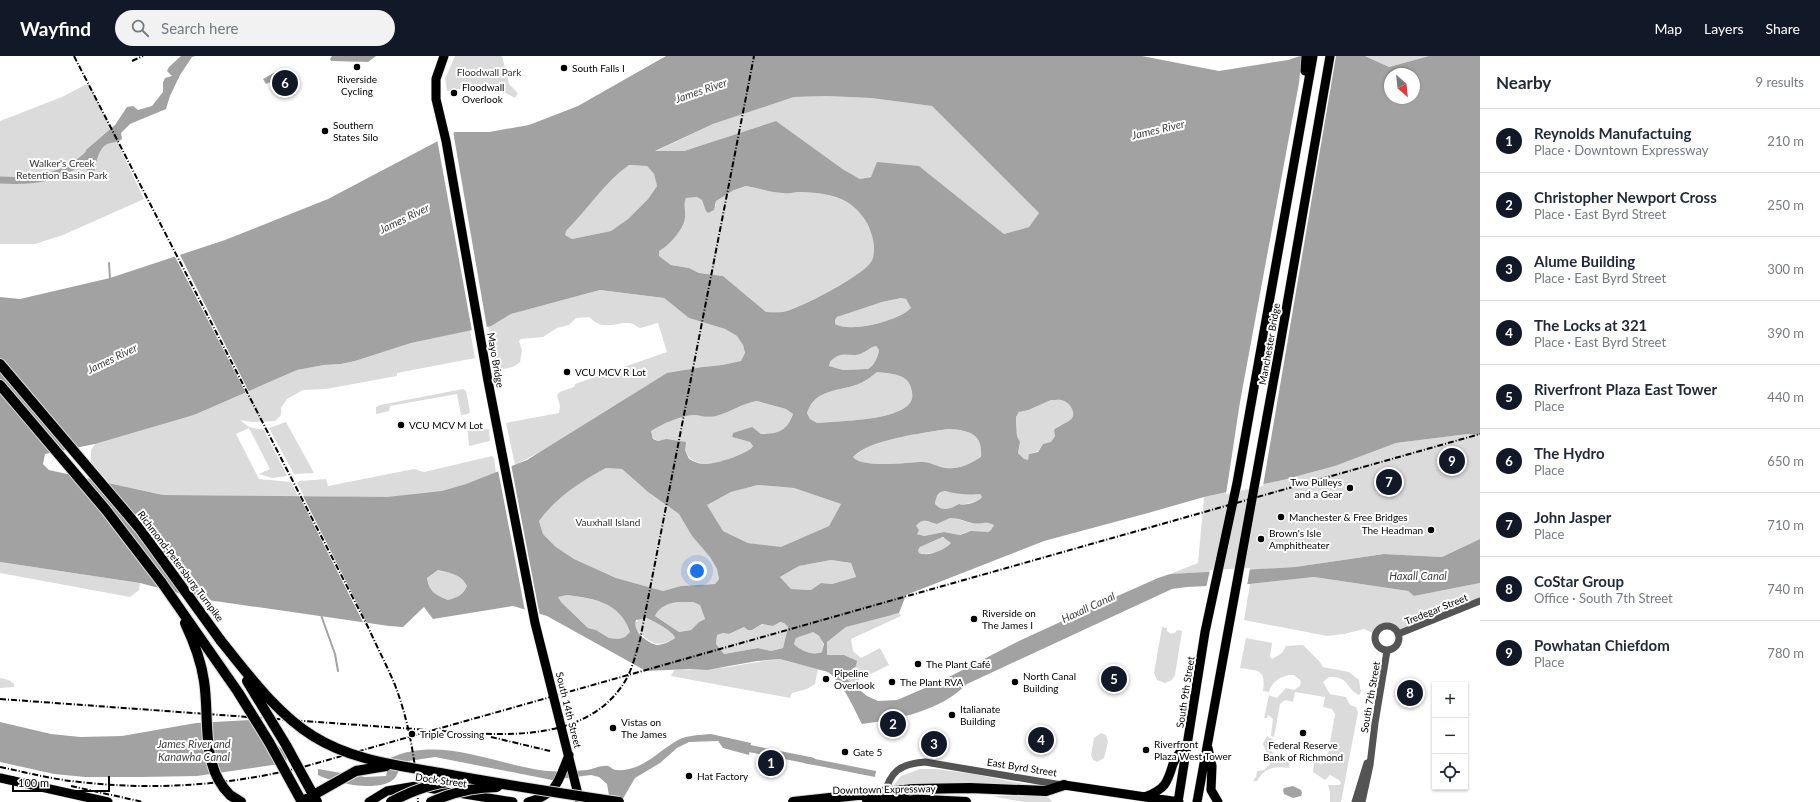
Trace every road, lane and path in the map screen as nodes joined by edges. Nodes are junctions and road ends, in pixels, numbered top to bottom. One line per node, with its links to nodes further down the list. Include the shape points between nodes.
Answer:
1 (1306, 56): 5 (main road)
2 (1312, 56): 5 (main road, Manchester Bridge)
3 (1330, 56): 16 (main road, Manchester Bridge)
4 (444, 57): 10 (main road, Mayo Bridge, via 436,78 436,99)
5 (1299, 134): 11 (main road, Manchester Bridge, via 1237,483)
6 (0, 364): 13 (highway, Richmond-Petersburg Turnpike, via 140,529)
7 (0, 385): 8 (highway, via 106,510)
8 (162, 583): 26 (highway, bridge, via 185,623 202,666 207,699 210,758 214,773 224,789); 27 (highway, bridge, via 238,692)
9 (1480, 601): 12 (street, Tredegar Street)
10 (535, 621): 18 (main road, South 14th Street)
11 (1205, 632): 15 (main road, South 9th Street)
12 (1398, 634): 14 (street, via 1397,646); 14 (street, via 1389,626 1376,632 1374,638 1377,646)
13 (221, 641): 20 (highway, bridge, via 296,725 313,736 362,758); 28 (highway, Richmond-Petersburg Turnpike, bridge, via 258,697)
14 (1387, 651): 17 (street, South 7th Street)
15 (1188, 740): 23 (main road, via 1174,763 1166,784); 40 (main road, South 9th Street)
16 (1207, 742): 41 (main road); 42 (main road, via 1212,766 1210,784 1212,794)
17 (1372, 747): 43 (street, South 7th Street); 44 (street, South 7th Street)
18 (569, 756): 24 (main road, South 14th Street); 33 (main road, via 555,787 549,794)
19 (0, 778): 25 (main road)
20 (483, 781): 30 (highway, bridge, via 436,784); 35 (highway, bridge)
21 (1064, 785): 23 (main road, East Byrd Street); 36 (highway, bridge, via 1046,791 913,789); 38 (street, East Byrd Street, via 925,762 910,764 896,771 889,781)
22 (528, 788): 27 (highway, bridge, via 382,766 356,772); 31 (highway, bridge, via 482,788 449,794); 34 (highway, bridge)
23 (1145, 797): 40 (main road, East Byrd Street)
24 (579, 798)
25 (108, 802)
26 (241, 802)
27 (301, 802)
28 (317, 802)
29 (369, 802): 32 (main road, Dock Street, via 387,791 416,786)
30 (391, 802)
31 (431, 802)
32 (513, 802)
33 (528, 802)
34 (615, 802)
35 (619, 802)
36 (793, 802)
37 (803, 802): 39 (highway, Downtown Expressway, bridge, via 905,799)
38 (883, 802)
39 (966, 802)
40 (1178, 802)
41 (1197, 802)
42 (1218, 802)
43 (1355, 802)
44 (1362, 802)

